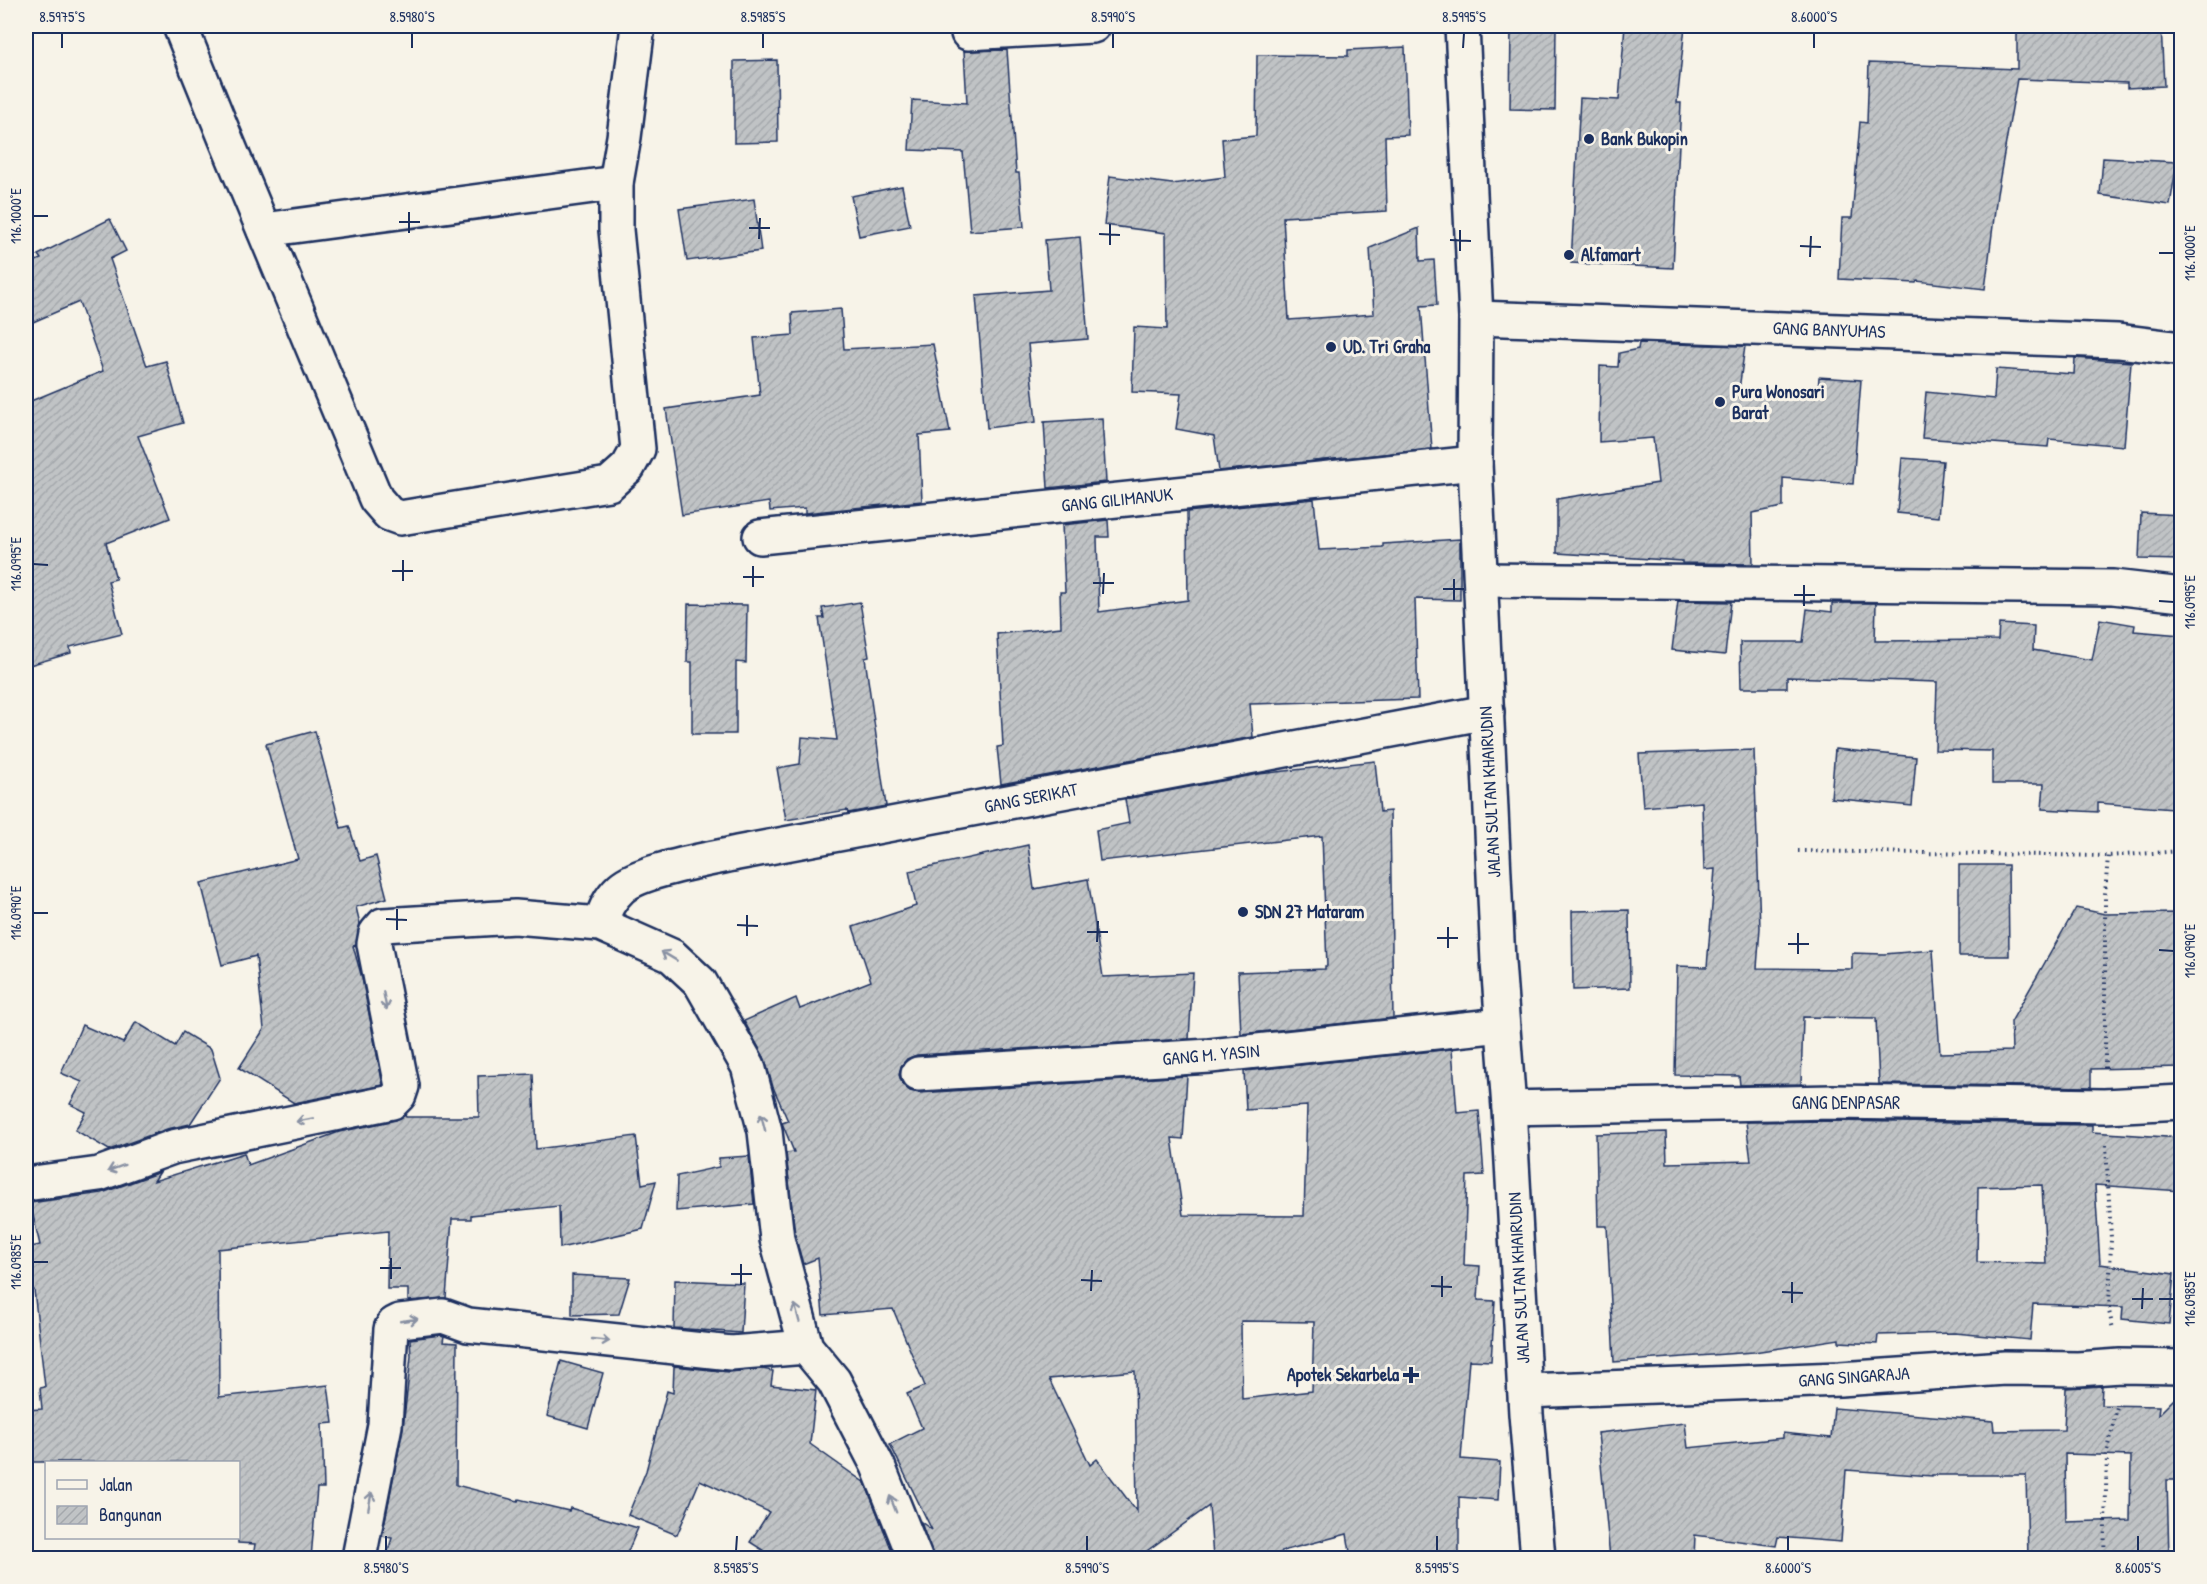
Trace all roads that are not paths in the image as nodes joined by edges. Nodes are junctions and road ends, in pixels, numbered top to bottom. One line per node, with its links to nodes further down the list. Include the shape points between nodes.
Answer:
1 (180, 26): 7 (street)
2 (638, 26): 6 (street)
3 (1093, 26): 5 (street)
4 (1462, 26): 8 (street, JALAN SULTAN KHAIRUDIN)
5 (968, 33)
6 (616, 183): 7 (street); 7 (street, via 616,230 638,449 628,467 609,484 400,518 384,510 376,499)
7 (264, 230)
8 (1476, 318): 9 (street, GANG BANYUMAS, via 2118,341); 10 (street, JALAN SULTAN KHAIRUDIN)
9 (2181, 349)
10 (1475, 463): 11 (street, GANG GILIMANUK); 12 (street, JALAN SULTAN KHAIRUDIN)
11 (760, 537)
12 (1481, 580): 13 (street, via 2113,587); 14 (street, JALAN SULTAN KHAIRUDIN)
13 (2181, 595)
14 (1487, 712): 15 (street, GANG SERIKAT, via 725,856 646,875 622,887 606,906); 16 (street, JALAN SULTAN KHAIRUDIN)
15 (600, 924): 20 (street, one-way to 20, via 515,917 384,925 376,933 374,944 402,1086 392,1101 173,1147 99,1174); 21 (street, one-way to 15, via 777,1239 765,1131 748,1066 700,982 672,956)
16 (1502, 1025): 17 (street, GANG M. YASIN, via 1210,1056); 19 (street, JALAN SULTAN KHAIRUDIN)
17 (918, 1074)
18 (2181, 1102): 19 (street, GANG DENPASAR, via 2104,1106 1833,1102)
19 (1509, 1108): 23 (street, JALAN SULTAN KHAIRUDIN)
20 (26, 1184)
21 (806, 1347): 24 (street, one-way to 21, via 385,1425 391,1329 400,1321 443,1316 468,1325 731,1353); 25 (street, one-way to 21, via 878,1466 844,1400)
22 (2181, 1367): 23 (street, GANG SINGARAJA, via 2005,1368 1829,1380)
23 (1526, 1391): 26 (street, JALAN SULTAN KHAIRUDIN)
24 (359, 1558)
25 (915, 1558)
26 (1538, 1558)

